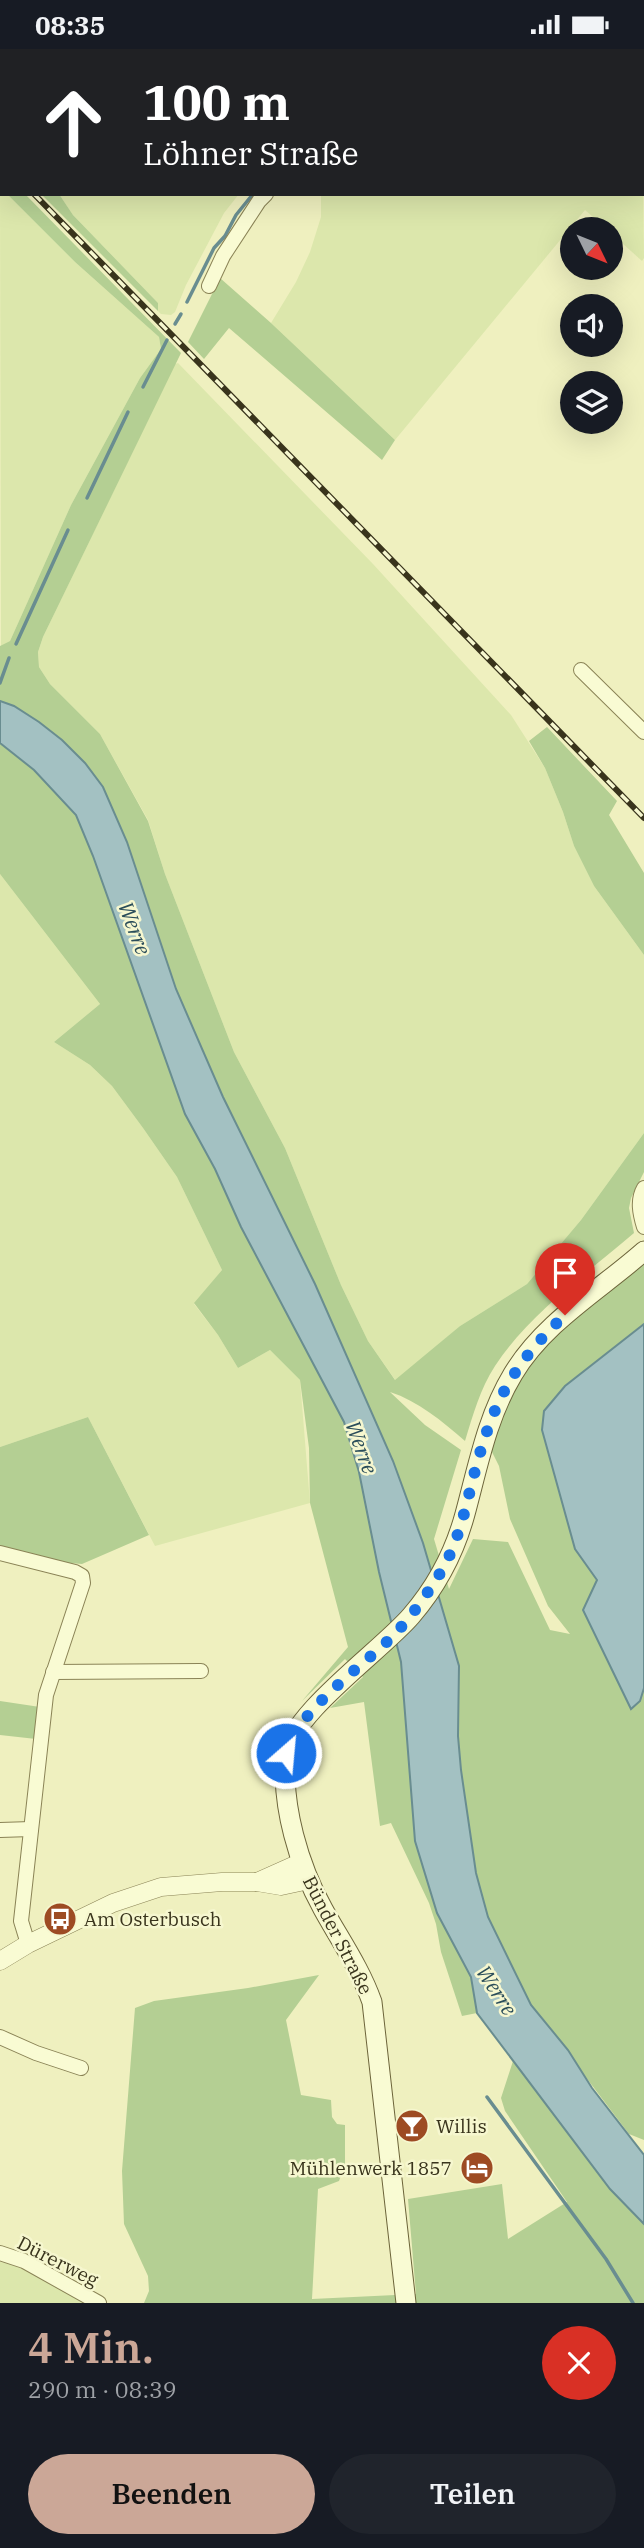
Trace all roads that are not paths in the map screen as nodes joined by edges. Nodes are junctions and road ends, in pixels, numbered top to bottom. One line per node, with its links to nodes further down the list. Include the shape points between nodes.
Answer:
1 (264, 196): 2 (street, via 223,256)
2 (209, 286)
3 (580, 670): 4 (street)
4 (644, 732)
5 (644, 1188): 6 (street, via 640,1195)
6 (644, 1227)
7 (644, 1251): 13 (main road, Bünder Straße, via 536,1342 513,1373 496,1406 465,1516 440,1574 410,1617 306,1717 290,1739 285,1778)
8 (0, 1553): 10 (street, via 82,1576)
9 (201, 1671): 10 (street)
10 (53, 1672): 11 (street)
11 (31, 1829): 12 (street); 14 (street, via 21,1921)
12 (0, 1830)
13 (306, 1871): 14 (street, via 281,1886 222,1882 161,1887 113,1903); 20 (main road, Bünder Straße, via 372,2002)
14 (28, 1944): 15 (street)
15 (0, 1961)
16 (0, 2037): 17 (street)
17 (81, 2068)
18 (0, 2253): 19 (street, Dürerweg, via 24,2261)
19 (99, 2303)
20 (406, 2303)

